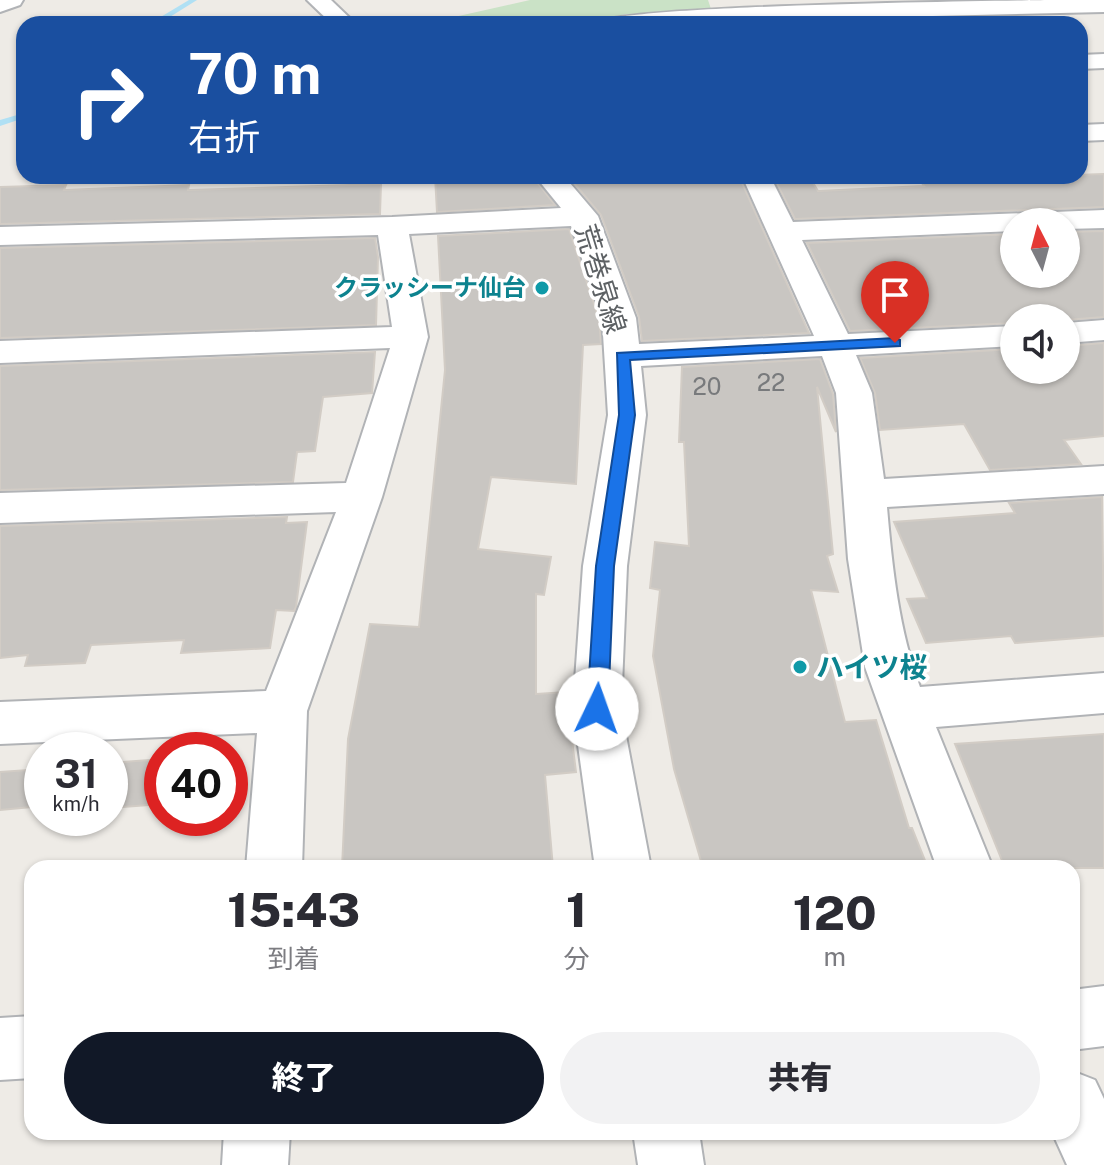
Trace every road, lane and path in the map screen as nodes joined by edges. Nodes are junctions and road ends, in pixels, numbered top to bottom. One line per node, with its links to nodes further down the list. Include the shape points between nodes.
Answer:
1 (12, 0): 3 (street)
2 (318, 0): 6 (street)
3 (0, 5)
4 (1104, 5): 5 (street)
5 (743, 8): 7 (street)
6 (336, 16)
7 (704, 16)
8 (556, 184): 10 (street, 荒巻泉線)
9 (760, 184): 15 (street)
10 (583, 216): 14 (street); 23 (street, 荒巻泉線, via 619,318)
11 (1104, 219): 12 (street)
12 (1080, 220)
13 (1000, 223): 15 (street)
14 (392, 226): 16 (street); 19 (street)
15 (783, 232): 21 (street)
16 (0, 236)
17 (1104, 330): 18 (street)
18 (1080, 332)
19 (411, 337): 22 (street); 26 (street)
20 (1000, 337): 21 (street)
21 (835, 346): 23 (street); 25 (street, via 854,393)
22 (0, 352)
23 (623, 356): 33 (street, 荒巻泉線, via 627,415 605,566 597,709)
24 (1104, 480): 25 (street)
25 (865, 494): 29 (street, via 889,667)
26 (362, 497): 27 (street); 30 (street)
27 (0, 508)
28 (1104, 693): 29 (street)
29 (904, 709): 34 (street)
30 (283, 711): 31 (street); 32 (street)
31 (0, 723)
32 (274, 860)
33 (622, 860)
34 (961, 860)
35 (1104, 1016): 36 (street)
36 (1080, 1019)
37 (24, 1048): 38 (street)
38 (0, 1049)
39 (1080, 1120): 44 (street)
40 (257, 1140): 42 (street)
41 (667, 1140): 43 (street)
42 (255, 1165)
43 (671, 1165)
44 (1101, 1165)

